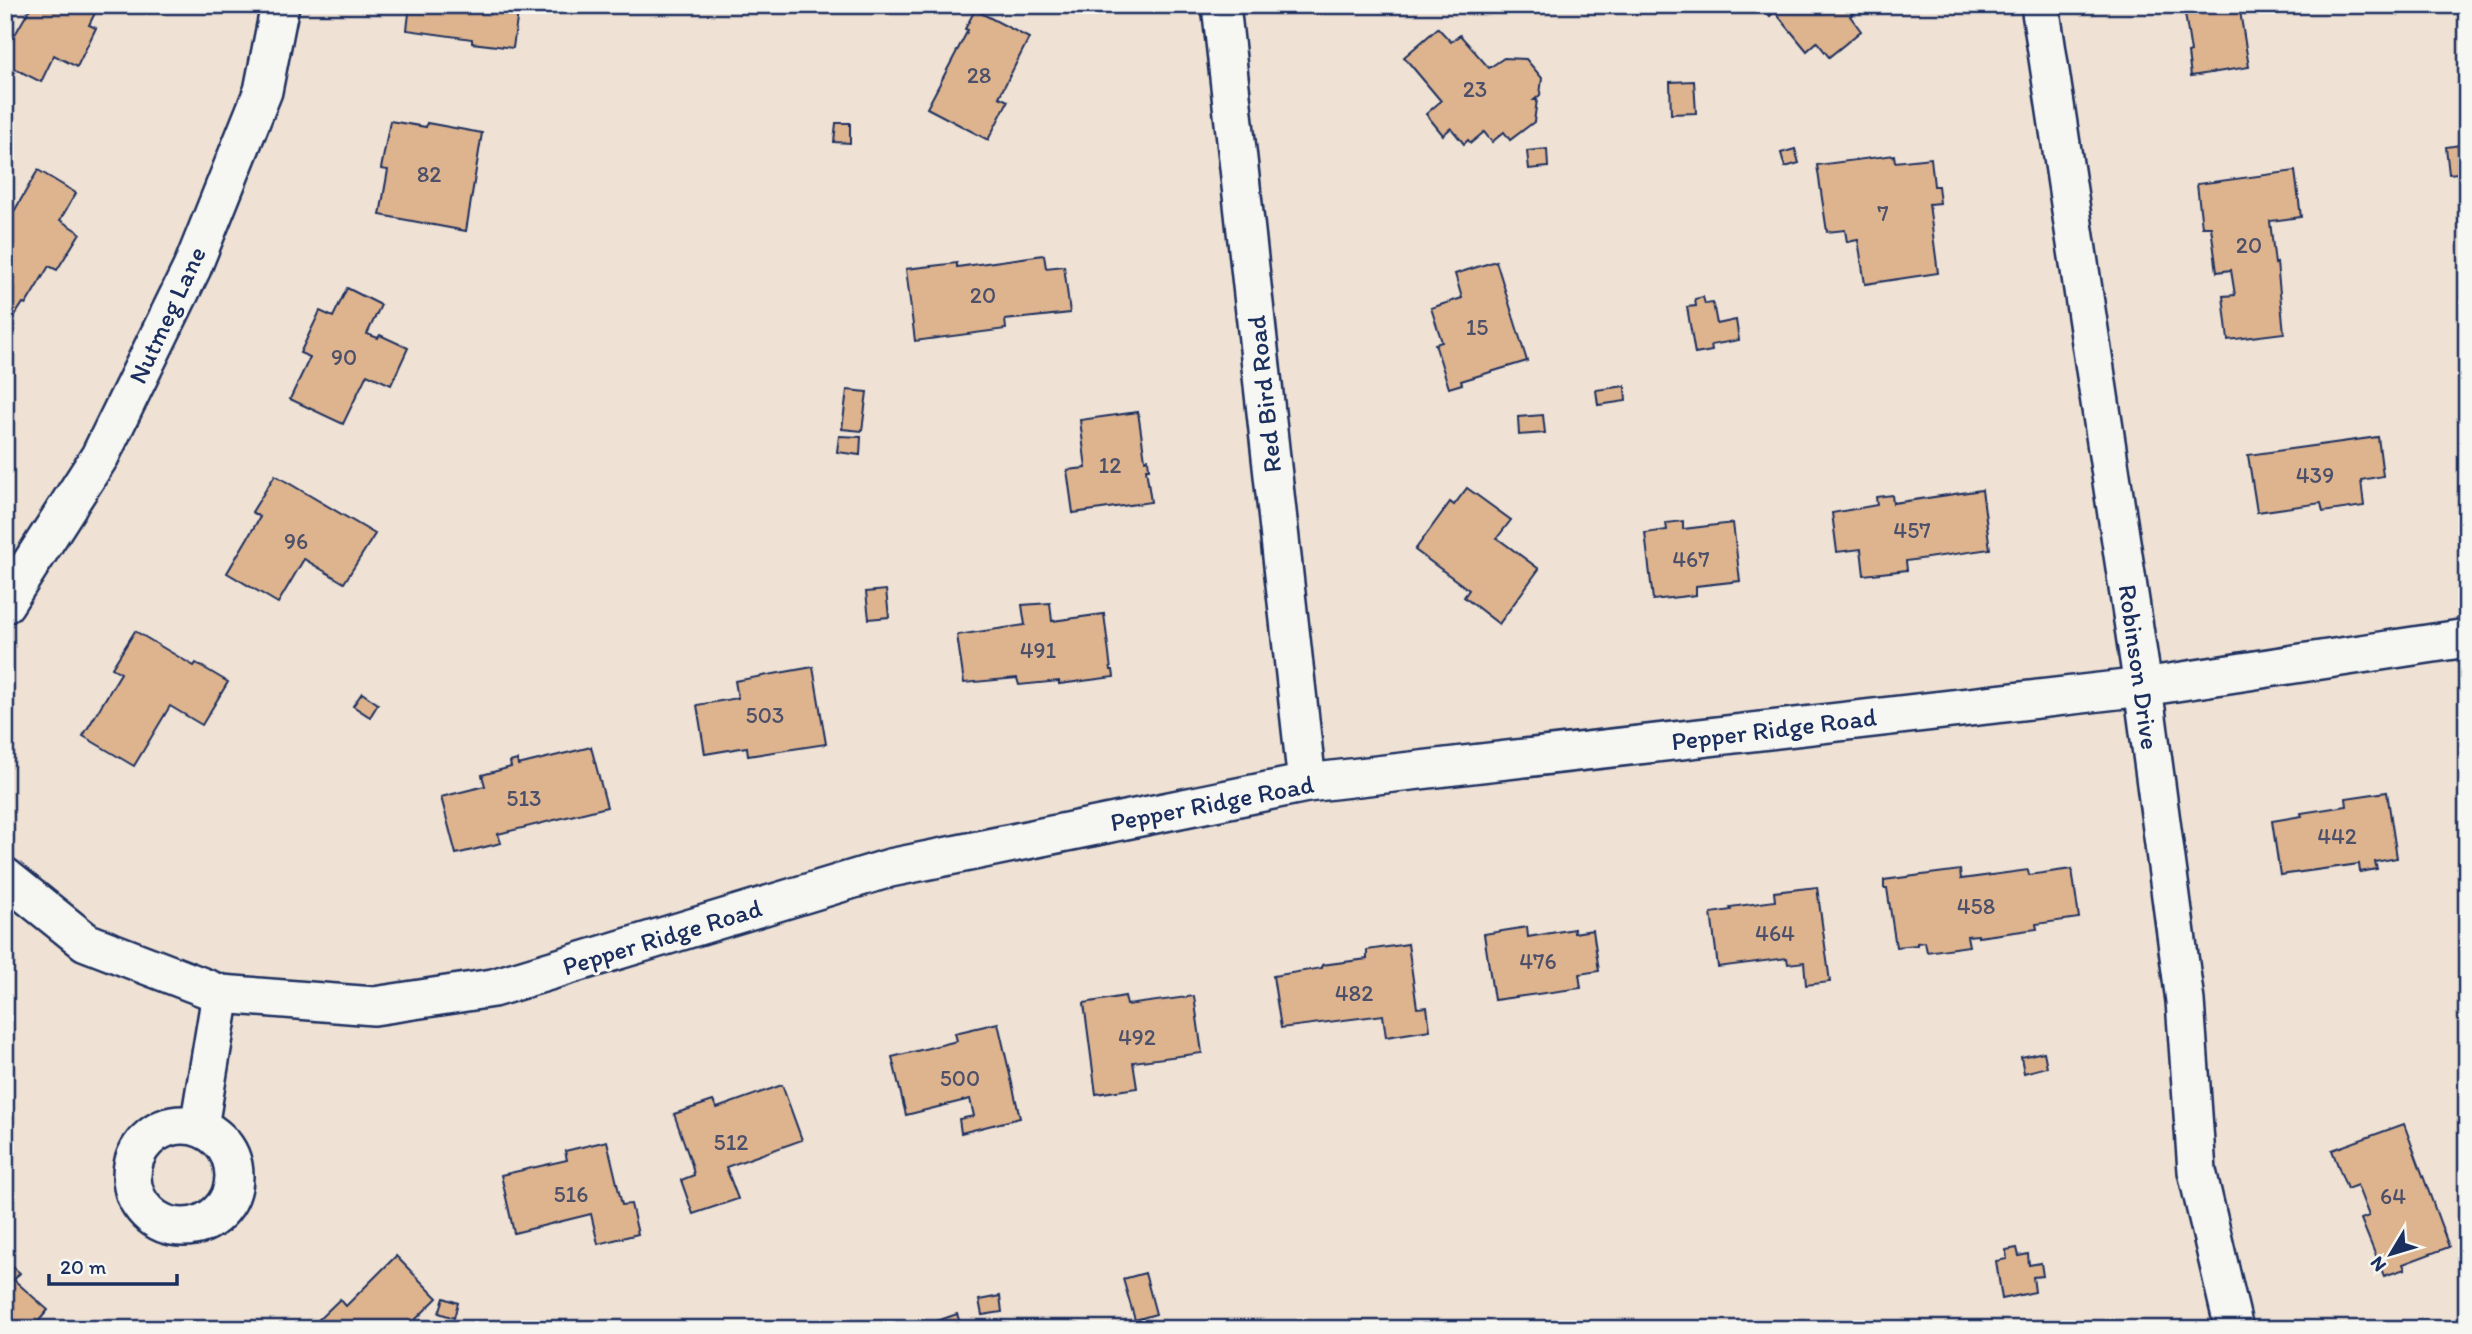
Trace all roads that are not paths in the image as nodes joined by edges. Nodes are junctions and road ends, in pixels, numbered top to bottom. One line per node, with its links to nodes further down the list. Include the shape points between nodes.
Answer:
1 (280, 5): 4 (street, Nutmeg Lane, via 263,91 192,268 100,456)
2 (1221, 5): 7 (street, Red Bird Road)
3 (2039, 5): 6 (street, Robinson Drive)
4 (5, 604)
5 (2467, 638): 6 (street, Pepper Ridge Road)
6 (2143, 687): 7 (street, Pepper Ridge Road); 11 (street, Robinson Drive, via 2185,1001 2197,1171)
7 (1307, 783): 9 (street, Pepper Ridge Road, via 890,868 493,988 374,1006)
8 (5, 877): 9 (street, Pepper Ridge Road, via 86,942)
9 (222, 994): 10 (street)
10 (199, 1127)
11 (2234, 1329)

